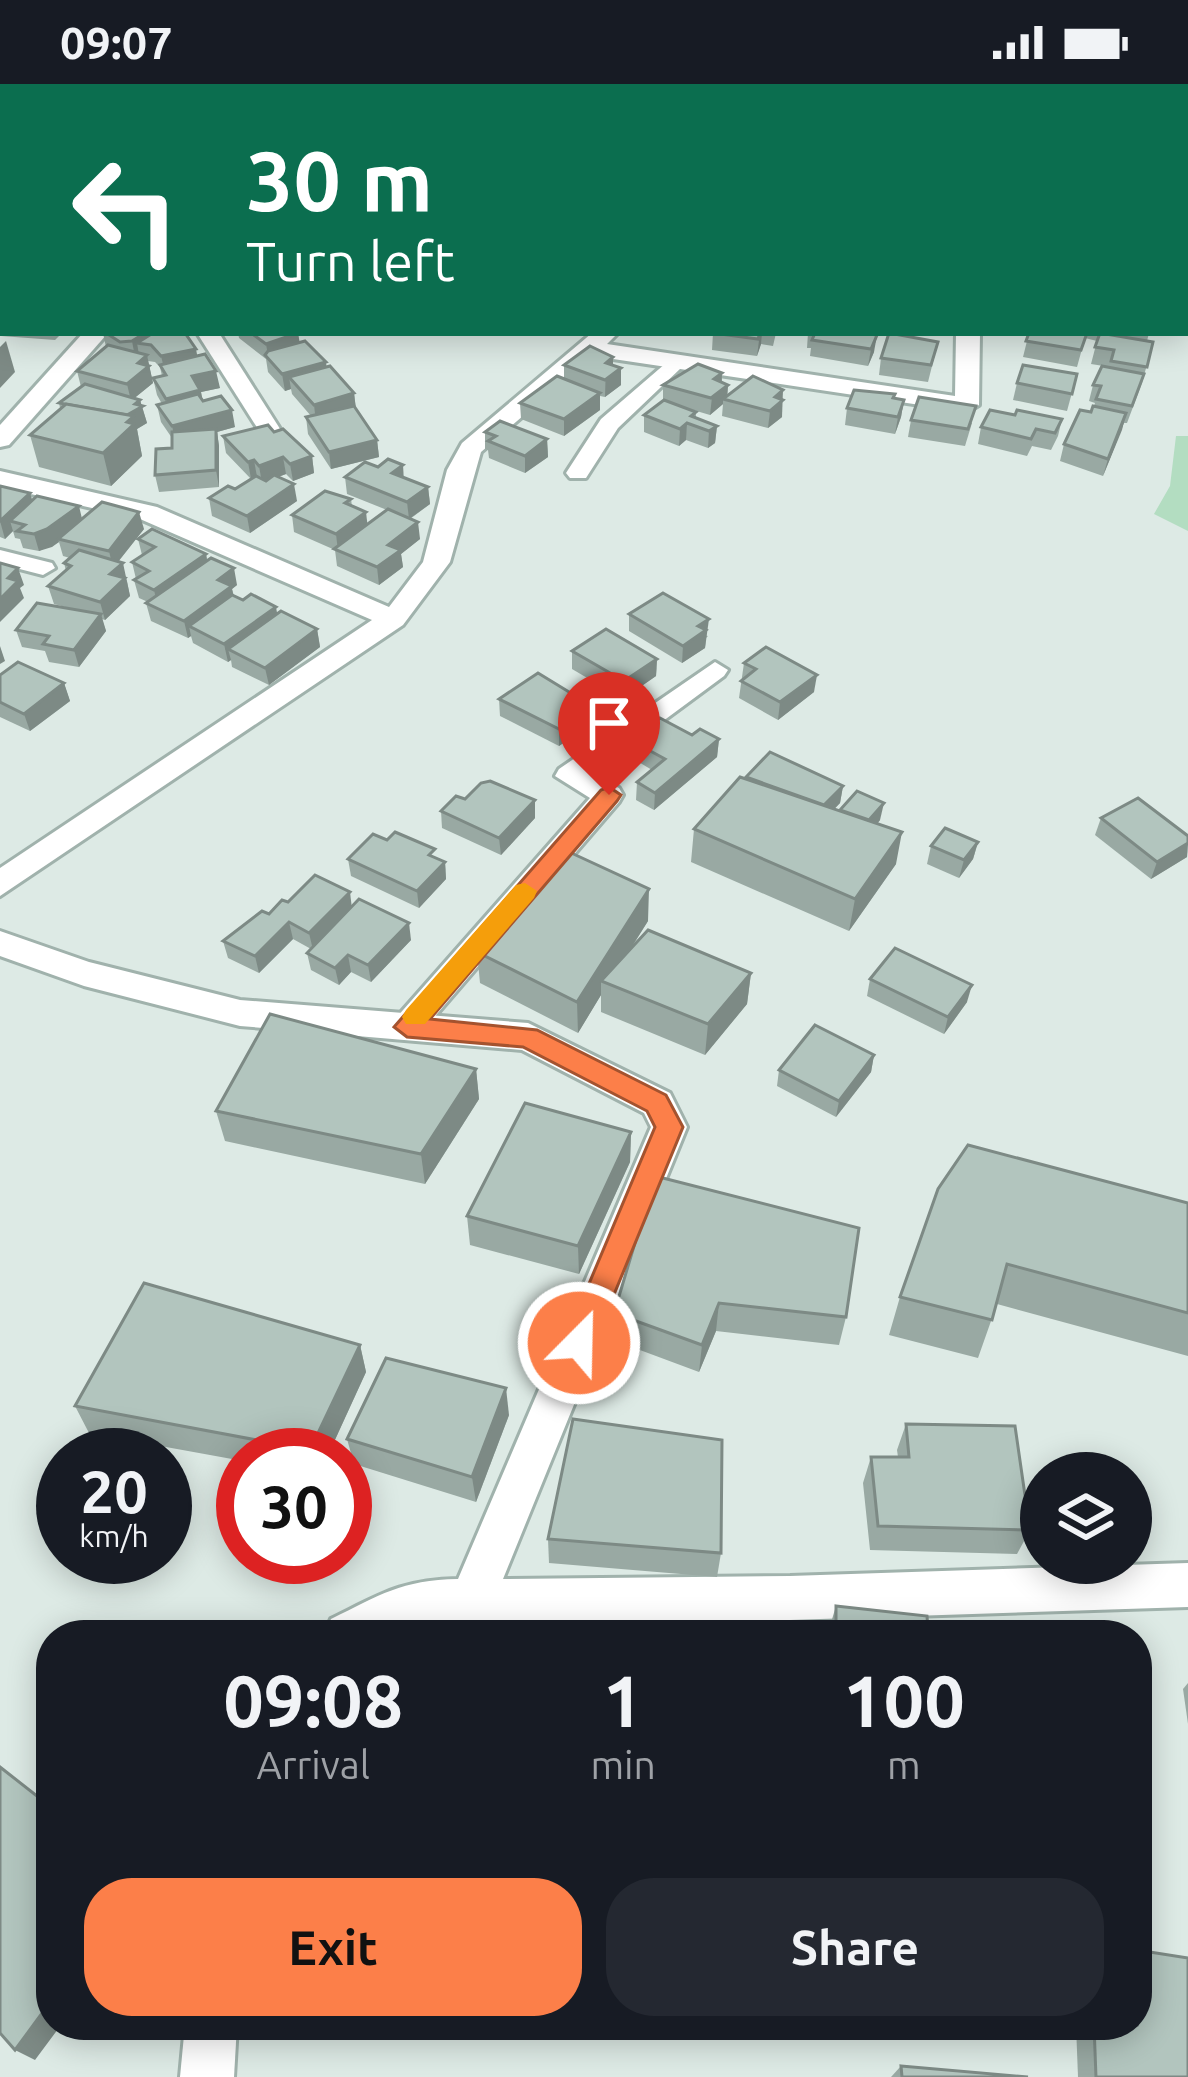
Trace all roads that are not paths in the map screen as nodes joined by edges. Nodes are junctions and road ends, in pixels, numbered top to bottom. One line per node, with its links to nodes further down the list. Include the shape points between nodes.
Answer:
1 (93, 336): 7 (street)
2 (210, 336): 6 (lane)
3 (968, 336): 5 (street, via 967,405)
4 (598, 341): 5 (street); 12 (street, via 471,448 457,468 446,538 429,580)
5 (673, 363): 8 (lane, via 609,424)
6 (272, 432)
7 (0, 440)
8 (578, 473)
9 (0, 479): 12 (street, via 148,513)
10 (0, 557): 11 (lane)
11 (43, 568)
12 (393, 619): 14 (street)
13 (716, 670): 16 (lane, via 569,776 609,795)
14 (0, 884)
15 (0, 944): 16 (street, via 240,1013)
16 (407, 1027): 18 (street, via 528,1037 657,1103 669,1127)
17 (1188, 1585): 18 (street)
18 (471, 1602): 19 (street, via 413,1602)
19 (376, 1620)
20 (210, 2040): 21 (street)
21 (207, 2077)

